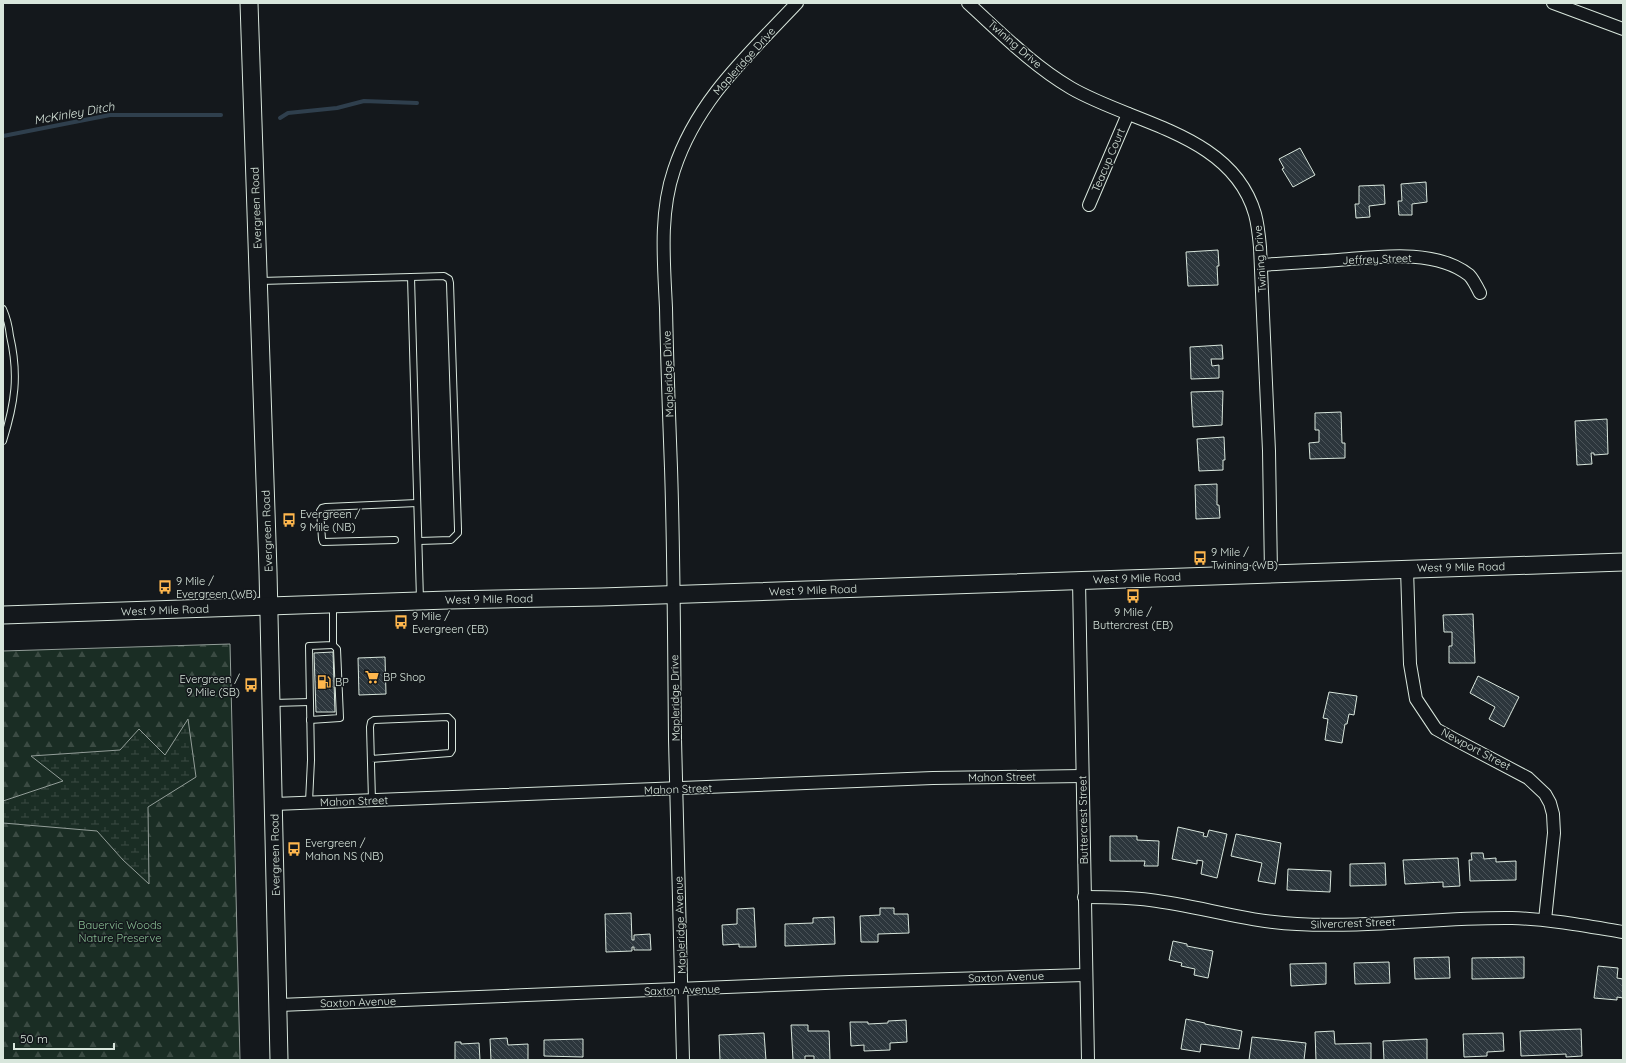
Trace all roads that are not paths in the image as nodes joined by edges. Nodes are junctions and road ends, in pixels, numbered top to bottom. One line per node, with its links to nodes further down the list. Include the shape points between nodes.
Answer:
1 (249, 3): 10 (main road, Evergreen Road)
2 (797, 3): 21 (street, Mapleridge Drive, via 712,96 686,138 668,190 664,256 674,544)
3 (968, 3): 6 (street, Twining Drive, via 1026,56 1050,74 1088,97)
4 (1554, 3): 5 (street)
5 (1623, 29)
6 (1128, 114): 7 (street, Teacup Court); 8 (street, Twining Drive, via 1200,146 1233,172 1255,213)
7 (1089, 205)
8 (1261, 265): 11 (street, Jeffrey Street, via 1386,256 1422,258 1461,270 1470,276); 19 (street, Twining Drive)
9 (411, 277): 10 (lane); 14 (lane); 16 (lane, via 444,276 450,283 458,521 458,533 451,540)
10 (258, 282): 24 (main road, Evergreen Road)
11 (1480, 293)
12 (3, 309): 13 (lane, via 15,360 15,394)
13 (3, 441)
14 (417, 503): 15 (lane, via 326,507 320,511 323,542); 16 (lane)
15 (395, 540)
16 (419, 541): 22 (lane)
17 (1623, 562): 18 (main road, West 9 Mile Road)
18 (1407, 569): 19 (main road, West 9 Mile Road); 37 (street, Newport Street, via 1410,664 1419,704 1436,729 1525,776 1538,787 1550,803 1554,833)
19 (1271, 573): 20 (main road, West 9 Mile Road)
20 (1078, 581): 21 (main road, West 9 Mile Road); 31 (street, Buttercrest Street)
21 (673, 595): 22 (main road, West 9 Mile Road); 32 (street, Mapleridge Drive)
22 (420, 601): 23 (main road, West 9 Mile Road)
23 (333, 604): 24 (main road, West 9 Mile Road); 26 (lane)
24 (269, 606): 25 (main road, West 9 Mile Road); 28 (main road, Evergreen Road)
25 (3, 615)
26 (333, 645): 27 (lane, via 310,646); 29 (lane, via 337,649 340,718)
27 (310, 702): 28 (lane); 29 (lane)
28 (271, 703): 35 (main road, Evergreen Road)
29 (310, 720): 34 (lane, via 312,760)
30 (371, 759): 30 (lane, via 370,727 374,720 448,717 452,721 450,753); 33 (lane)
31 (1082, 776): 32 (street, Mahon Street, via 933,778); 36 (street, Buttercrest Street)
32 (676, 789): 33 (street, Mahon Street); 40 (street, Mapleridge Avenue)
33 (372, 800): 34 (street, Mahon Street)
34 (309, 802): 35 (street, Mahon Street)
35 (274, 804): 41 (main road, Evergreen Road)
36 (1084, 897): 37 (street, Silvercrest Street, via 1151,900 1258,921 1298,924 1513,918); 39 (street, Buttercrest Street)
37 (1546, 920): 38 (street, Silvercrest Street)
38 (1623, 932)
39 (1085, 975): 40 (street, Saxton Avenue); 44 (street, Buttercrest Street)
40 (682, 990): 41 (street, Saxton Avenue); 43 (street, Mapleridge Avenue)
41 (278, 1005): 42 (main road, Evergreen Road)
42 (279, 1060)
43 (683, 1060)
44 (1088, 1060)

